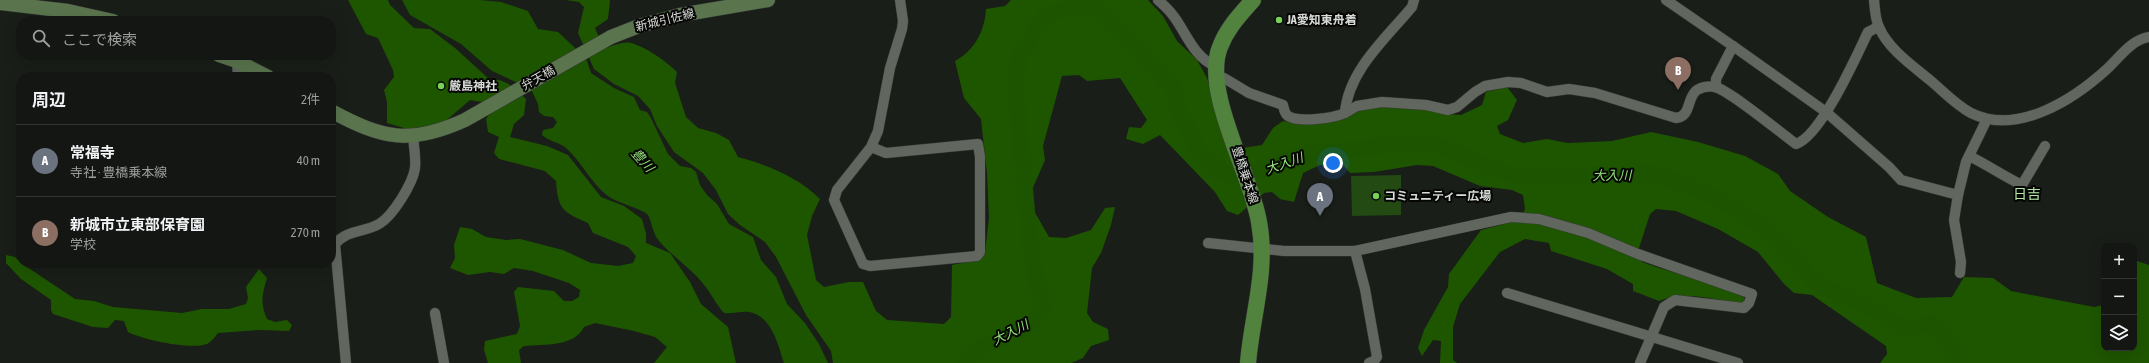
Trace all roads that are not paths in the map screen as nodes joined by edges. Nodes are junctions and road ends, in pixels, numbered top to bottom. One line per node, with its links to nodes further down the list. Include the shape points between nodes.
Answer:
1 (768, 0): 11 (main road, 新城引佐線, via 680,15)
2 (900, 0): 26 (street, via 902,29 890,68 878,131)
3 (1158, 0): 18 (street)
4 (1253, 0): 18 (main road, 豊橋乗本線, via 1227,30 1219,48)
5 (1414, 0): 21 (street, via 1412,7 1359,72 1349,89)
6 (1666, 0): 13 (street)
7 (1874, 0): 10 (street)
8 (0, 2): 9 (main road)
9 (90, 16)
10 (1878, 27): 20 (street, via 1868,32); 23 (street, via 1908,62 1959,105)
11 (611, 37): 24 (main road, 弁天橋, via 465,120 442,130)
12 (2149, 37): 23 (street, via 2133,43 2092,83 2070,97 2029,117 2014,120)
13 (1733, 46): 19 (street, via 1716,79); 20 (street)
14 (234, 60): 15 (main road)
15 (237, 61): 16 (street); 17 (main road)
16 (238, 72)
17 (258, 72)
18 (1215, 72): 21 (street, via 1249,93 1283,105 1285,113 1290,117 1336,118); 31 (main road, 豊橋乗本線, via 1219,97 1254,202)
19 (1716, 87): 20 (street, via 1796,144 1803,142); 21 (street, via 1698,89 1686,113 1676,118 1588,91 1569,89 1547,92 1508,82 1485,86 1457,108 1448,110 1382,102 1356,106)
20 (1826, 112): 28 (street, via 1901,180)
21 (1345, 113)
22 (336, 114): 24 (main road, via 368,130)
23 (1987, 119): 27 (street)
24 (413, 137): 29 (street, via 415,169 391,215 379,224 343,236)
25 (2045, 146): 27 (street, via 2022,185)
26 (871, 147): 26 (street, via 837,190 834,200 863,264 870,266 977,256 980,252 978,144 886,153)
27 (1969, 156): 28 (street)
28 (1958, 195): 34 (street, via 1954,220)
29 (336, 243)
30 (1208, 243): 31 (street)
31 (1262, 247): 32 (street, via 1284,251); 40 (main road, 豊橋乗本線, via 1262,276)
32 (1355, 251): 37 (street, via 1511,217 1539,219 1588,233 1638,254 1752,294 1744,308 1675,300 1664,306); 41 (street, via 1365,289 1377,357)
33 (336, 255): 38 (street)
34 (1960, 273)
35 (1508, 293): 37 (street)
36 (436, 313): 39 (street)
37 (1650, 337): 42 (street); 43 (street)
38 (346, 363)
39 (444, 363)
40 (1248, 363)
41 (1369, 363)
42 (1640, 363)
43 (1738, 363)

